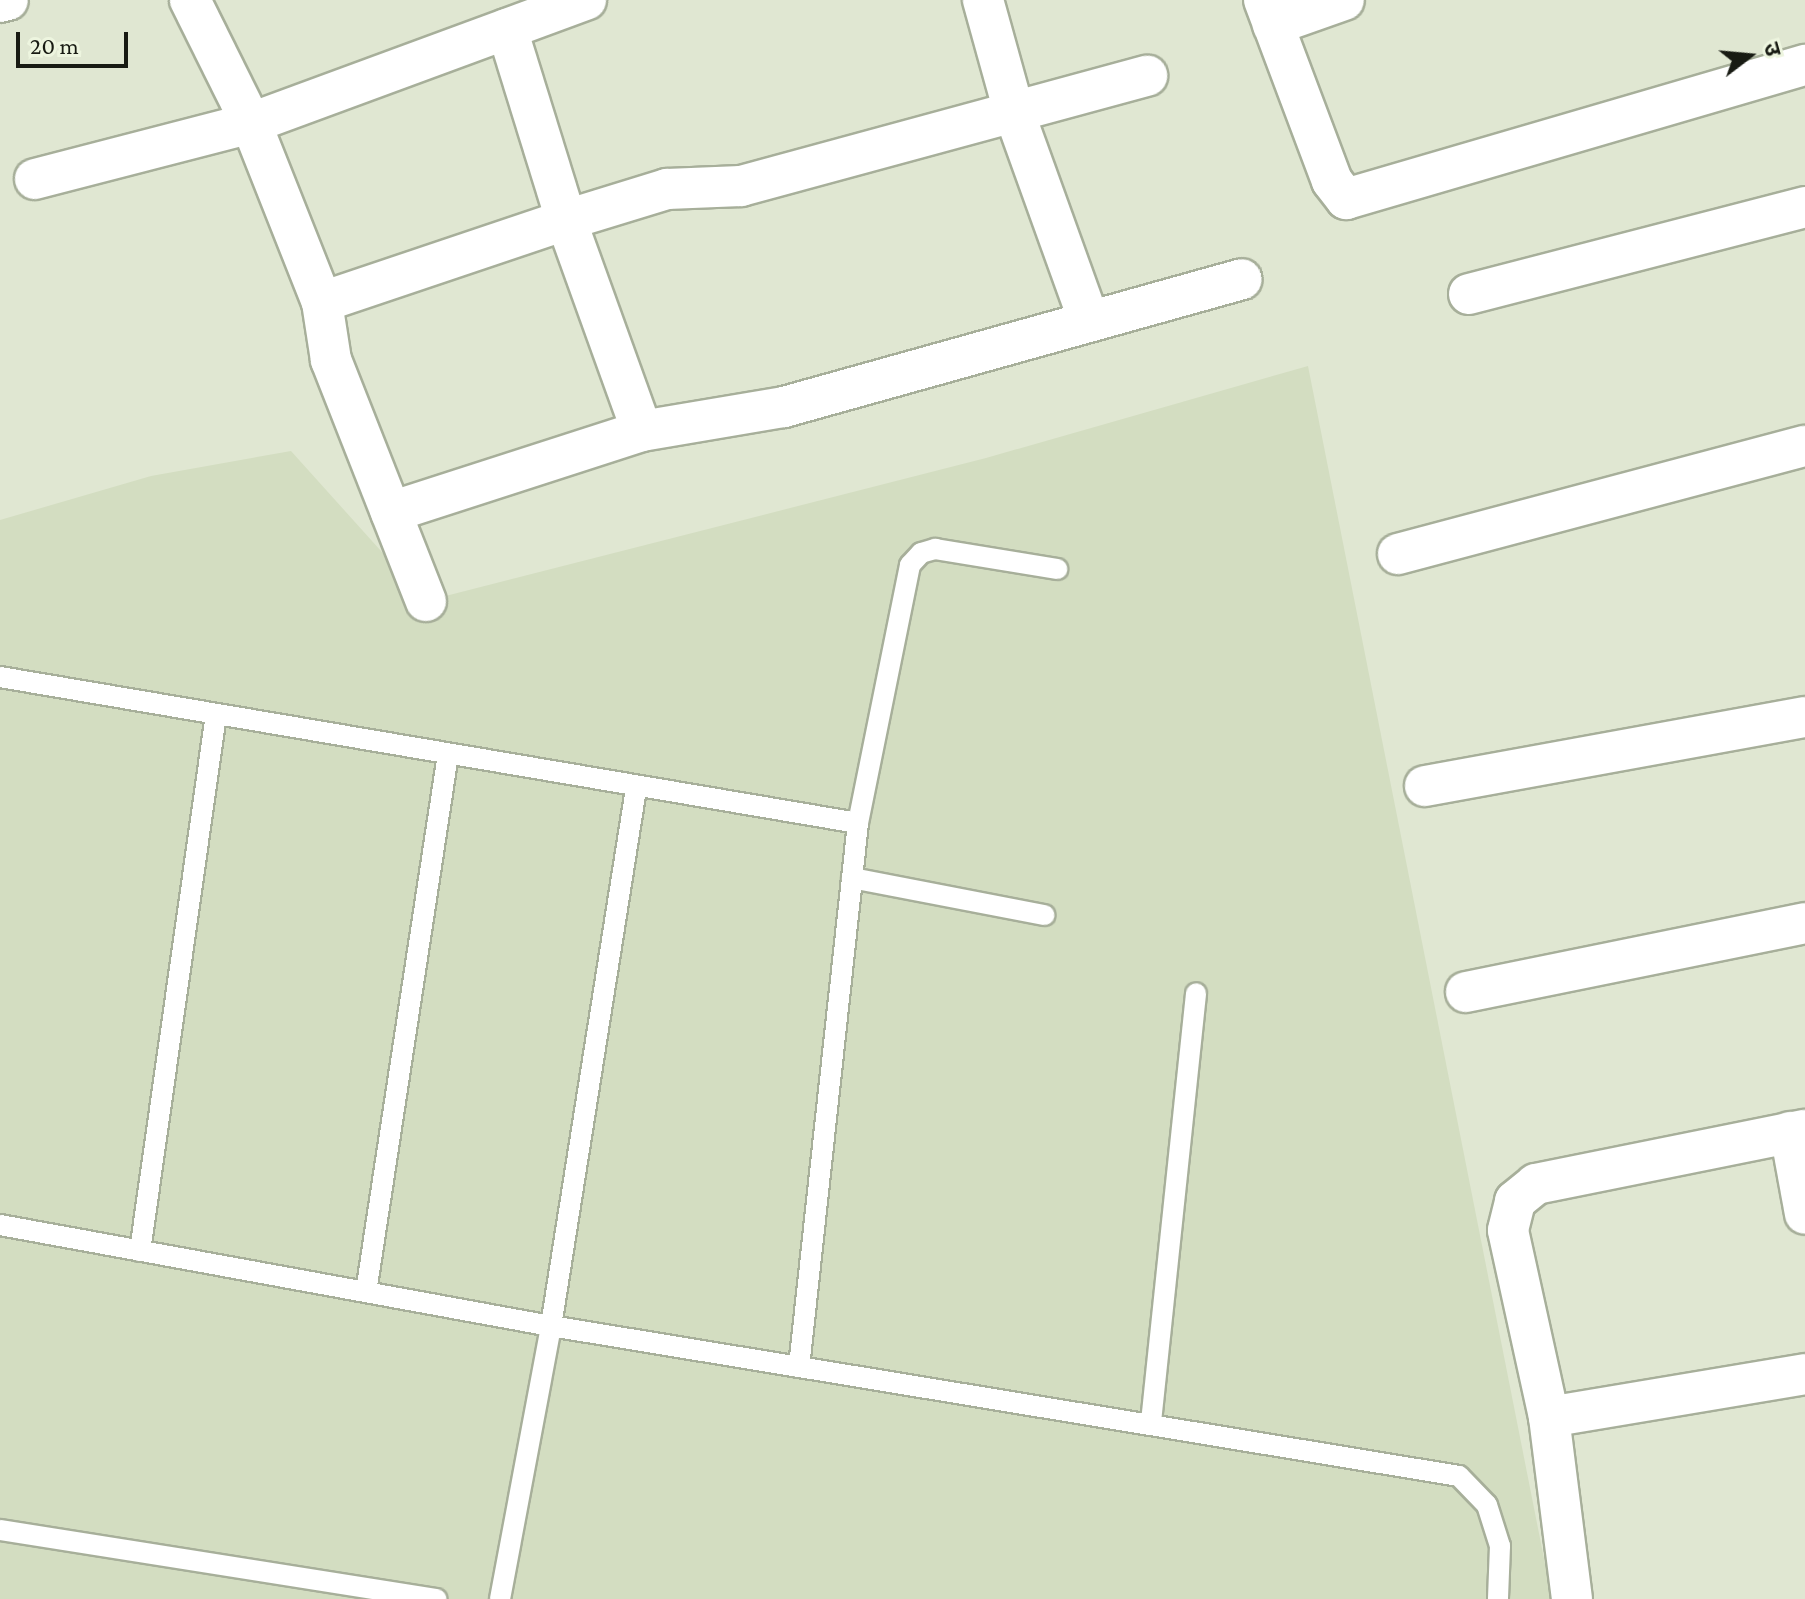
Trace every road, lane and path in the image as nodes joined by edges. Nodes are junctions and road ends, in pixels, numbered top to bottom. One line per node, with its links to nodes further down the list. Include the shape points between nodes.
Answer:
1 (8, 0): 6 (street)
2 (190, 0): 12 (street)
3 (586, 0): 8 (street)
4 (983, 0): 11 (street)
5 (1344, 0): 7 (street)
6 (0, 2)
7 (1268, 13): 9 (street, via 1332,181 1346,199)
8 (507, 29): 12 (street); 15 (street)
9 (1805, 65)
10 (1147, 76): 11 (street)
11 (1015, 115): 15 (street, via 741,186 667,189); 19 (street)
12 (251, 123): 13 (street); 18 (street)
13 (35, 179)
14 (1805, 207): 17 (street)
15 (566, 220): 18 (street); 20 (street)
16 (1241, 279): 19 (street)
17 (1469, 294)
18 (322, 302): 22 (street, via 331,360)
19 (1089, 320): 20 (street, via 784,407)
20 (642, 431): 22 (street)
21 (1805, 446): 23 (street)
22 (391, 512): 25 (street)
23 (1398, 554)
24 (1057, 569): 32 (lane, via 935,549 921,553 910,565)
25 (426, 601)
26 (0, 677): 27 (lane)
27 (216, 714): 29 (lane); 41 (lane)
28 (1805, 717): 30 (street)
29 (448, 754): 31 (lane); 42 (lane)
30 (1425, 786)
31 (636, 789): 32 (lane); 43 (lane)
32 (858, 823): 33 (lane)
33 (852, 878): 34 (lane); 44 (lane)
34 (1044, 915)
35 (1805, 923): 36 (street)
36 (1466, 992)
37 (1196, 993): 47 (lane)
38 (1797, 1131): 39 (street); 46 (street, via 1536,1184 1515,1201 1508,1230)
39 (1805, 1214)
40 (0, 1225): 41 (lane)
41 (140, 1251): 42 (lane)
42 (366, 1292): 43 (lane)
43 (551, 1326): 44 (lane); 50 (lane)
44 (799, 1367): 47 (lane)
45 (1805, 1374): 46 (street)
46 (1549, 1417): 52 (street)
47 (1151, 1422): 51 (lane, via 1459,1476 1487,1505 1496,1532)
48 (0, 1530): 49 (lane)
49 (437, 1599)
50 (500, 1599)
51 (1498, 1599)
52 (1572, 1599)

